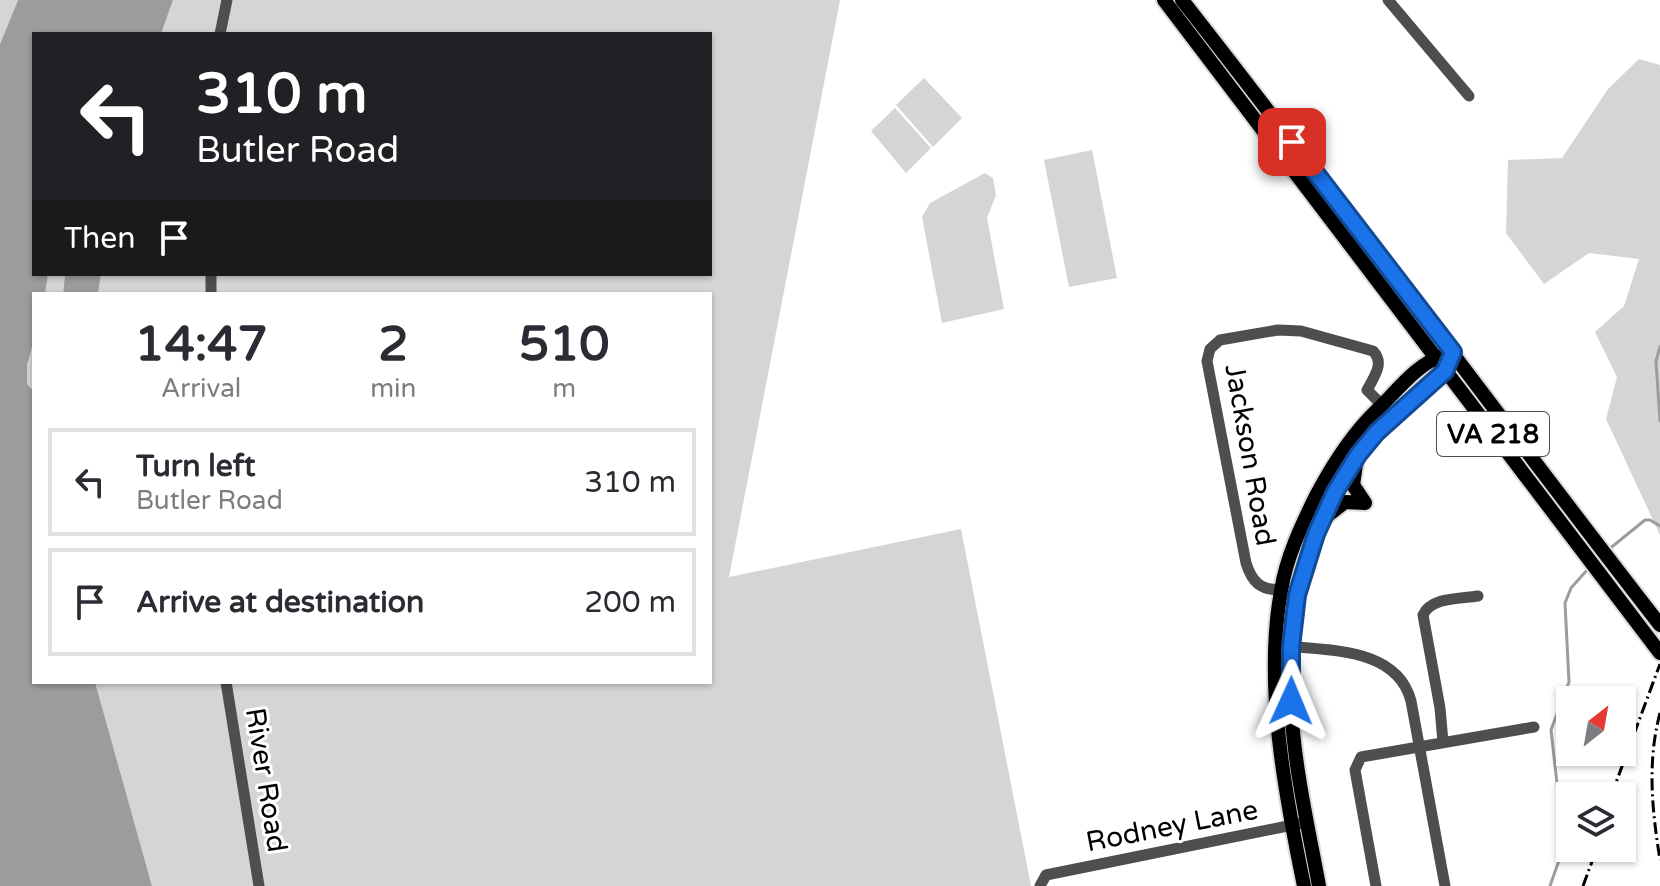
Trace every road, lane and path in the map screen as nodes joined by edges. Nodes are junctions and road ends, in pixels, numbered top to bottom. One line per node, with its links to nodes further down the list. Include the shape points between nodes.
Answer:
1 (227, 0): 5 (street)
2 (1164, 0): 8 (main road, VA 218)
3 (1182, 0): 7 (main road, VA 218)
4 (1388, 0): 6 (street)
5 (220, 32)
6 (1469, 96)
7 (1453, 352): 8 (main road); 9 (main road); 15 (main road, VA 218)
8 (1435, 358): 9 (main road, VA 218); 10 (main road)
9 (1445, 371): 11 (main road); 18 (main road, VA 218)
10 (1382, 405): 13 (main road, via 1324,481); 13 (street, Jackson Road, via 1367,390 1379,360 1368,349 1290,329 1220,340 1210,349 1207,361 1246,563 1254,582)
11 (1358, 455): 12 (main road); 12 (main road, via 1353,485 1365,503 1345,502)
12 (1323, 520): 17 (main road, via 1301,578)
13 (1281, 590): 16 (main road)
14 (1478, 596): 21 (street, via 1435,603 1423,615)
15 (1660, 625)
16 (1275, 646): 17 (street); 24 (main road, via 1277,720)
17 (1291, 647): 22 (street, via 1373,659 1393,670 1410,695); 23 (main road, via 1293,730)
18 (1660, 653)
19 (226, 684): 26 (street, River Road)
20 (1534, 727): 21 (street)
21 (1443, 742): 22 (street)
22 (1420, 746): 29 (street, via 1366,754 1358,760 1355,770); 30 (street)
23 (1307, 822): 24 (street, Rodney Lane); 28 (main road)
24 (1291, 826): 25 (street, Rodney Lane); 27 (main road)
25 (1043, 881)
26 (259, 886)
27 (1304, 886)
28 (1319, 886)
29 (1376, 886)
30 (1445, 886)

